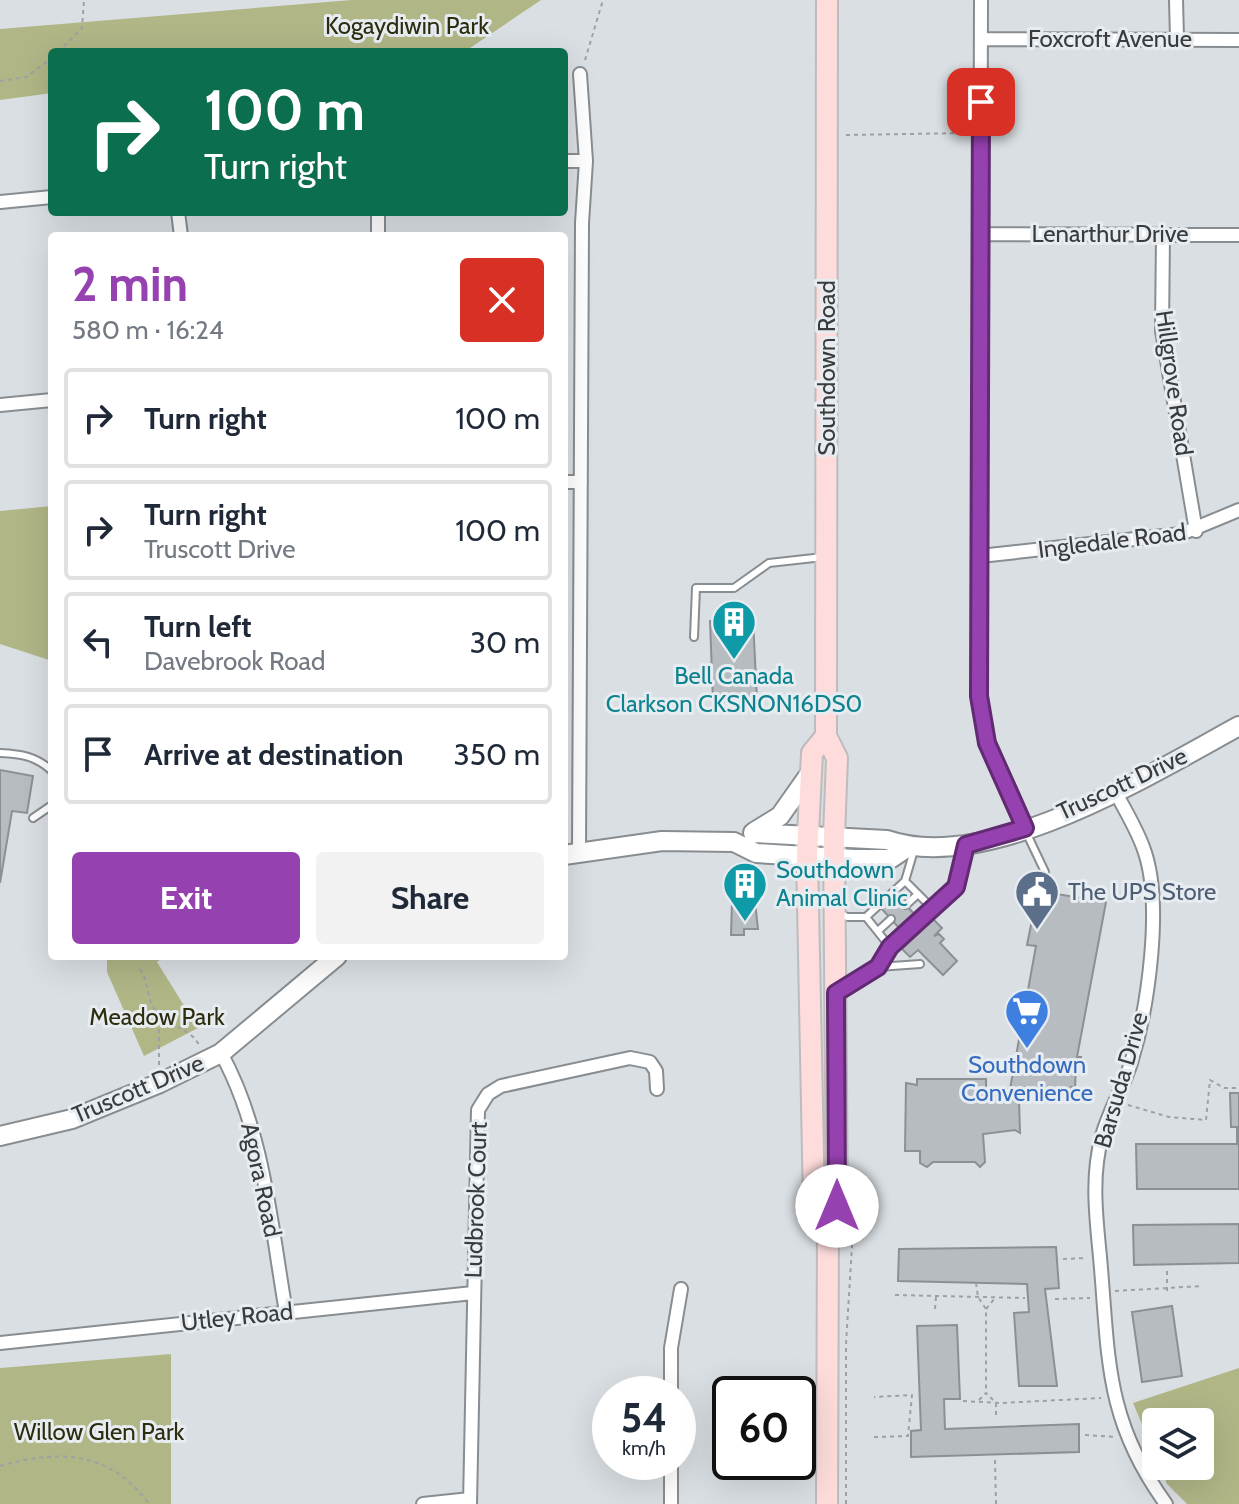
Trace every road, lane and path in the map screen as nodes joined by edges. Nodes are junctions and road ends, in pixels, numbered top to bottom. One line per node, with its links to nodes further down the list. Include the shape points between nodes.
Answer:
1 (84, 0): 9 (path, via 82,28)
2 (603, 0): 11 (path)
3 (827, 0): 14 (main road, Southdown Road)
4 (981, 0): 7 (street)
5 (1176, 0): 6 (street)
6 (1177, 38): 7 (street, Foxcroft Avenue); 8 (street, Foxcroft Avenue)
7 (981, 39): 13 (street)
8 (1239, 40)
9 (62, 48)
10 (48, 61): 12 (path, via 26,77)
11 (580, 74): 16 (street)
12 (0, 81)
13 (981, 133): 14 (path); 19 (street)
14 (827, 135): 28 (main road, Southdown Road)
15 (568, 161): 16 (street)
16 (586, 161): 25 (street)
17 (48, 197): 18 (street)
18 (0, 202)
19 (981, 234): 20 (street, Lenarthur Drive); 29 (street)
20 (1163, 234): 21 (street, Lenarthur Drive); 27 (street, Hillgrove Road, via 1162,331)
21 (1239, 235)
22 (48, 400): 23 (street)
23 (0, 405)
24 (568, 482): 25 (street)
25 (581, 482): 31 (street)
26 (1239, 510): 27 (street, Ingledale Road)
27 (1196, 531): 29 (street, Ingledale Road)
28 (827, 556): 30 (lane, via 769,563 734,588 696,588); 33 (main road, Southdown Road)
29 (980, 556): 40 (street, via 982,723 994,763)
30 (694, 637)
31 (571, 668): 47 (street)
32 (1239, 726): 37 (street, Truscott Drive)
33 (826, 736): 36 (main road, Southdown Road, via 812,753); 42 (main road, Southdown Road, via 837,758)
34 (0, 753): 35 (lane, via 31,758)
35 (48, 769)
36 (811, 772): 41 (street, via 780,816); 44 (main road, Southdown Road)
37 (1116, 793): 40 (street, Truscott Drive); 69 (street, Barsuda Drive, via 1144,849 1152,908 1140,1030)
38 (48, 808): 39 (lane)
39 (33, 818)
40 (1025, 828): 45 (street, Truscott Drive); 49 (lane)
41 (753, 833): 43 (street, Truscott Drive); 44 (street, Truscott Drive)
42 (834, 836): 44 (street, Truscott Drive); 46 (street, Truscott Drive); 48 (main road, Southdown Road)
43 (734, 842): 44 (street, Truscott Drive, via 756,853); 47 (street, Truscott Drive, via 634,842)
44 (808, 845): 48 (street, Truscott Drive); 72 (main road, Southdown Road, via 814,1204)
45 (966, 845): 46 (street, Truscott Drive); 53 (lane, via 956,887)
46 (911, 847): 48 (street, Truscott Drive, via 890,859); 50 (lane)
47 (572, 853)
48 (834, 858): 54 (main road, Southdown Road)
49 (1045, 872)
50 (905, 881): 51 (lane); 55 (lane)
51 (918, 894): 52 (lane); 53 (lane)
52 (906, 905)
53 (933, 909): 58 (lane)
54 (835, 910): 55 (lane, via 847,917); 63 (main road, Southdown Road)
55 (866, 917): 57 (lane)
56 (891, 919): 57 (lane)
57 (878, 931): 58 (lane)
58 (890, 947): 61 (lane)
59 (332, 960): 65 (street, Truscott Drive)
60 (920, 964): 61 (lane)
61 (878, 967): 63 (lane)
62 (140, 969): 64 (path)
63 (836, 993): 72 (main road, Southdown Road, via 837,1206)
64 (158, 1014): 65 (path, via 189,1031); 66 (path)
65 (214, 1057): 66 (street, Truscott Drive); 90 (street, Agora Road, via 237,1082 253,1135)
66 (160, 1083): 70 (street, Truscott Drive, via 72,1119)
67 (1239, 1088): 69 (path, via 1210,1080 1206,1120 1144,1112)
68 (657, 1089): 80 (street, Ludbrook Court, via 650,1062 630,1058 501,1086 488,1094 476,1123)
69 (1116, 1099): 73 (street, Barsuda Drive, via 1101,1137 1095,1181)
70 (0, 1136)
71 (854, 1203): 111 (path, via 846,1344)
72 (828, 1225): 110 (main road, Southdown Road)
73 (1100, 1257): 74 (path); 81 (street, Barsuda Drive)
74 (1063, 1259)
75 (1167, 1268): 79 (path)
76 (976, 1283): 84 (path)
77 (1202, 1286): 79 (path)
78 (681, 1289): 92 (street)
79 (1167, 1291): 81 (path)
80 (473, 1293): 90 (street, Utley Road); 106 (street, Ludbrook Court)
81 (1103, 1294): 87 (path); 95 (street, Barsuda Drive)
82 (895, 1295): 83 (path)
83 (936, 1296): 84 (path); 88 (path)
84 (978, 1297): 85 (path); 89 (path)
85 (996, 1297): 86 (path); 89 (path)
86 (1025, 1298)
87 (1055, 1299)
88 (935, 1309)
89 (986, 1309): 93 (path)
90 (286, 1312): 91 (street, Utley Road)
91 (0, 1343)
92 (671, 1376)
93 (986, 1393): 97 (path); 98 (path)
94 (874, 1397): 101 (path, via 912,1395 908,1436)
95 (1113, 1398): 98 (path); 102 (street, Barsuda Drive)
96 (963, 1401): 97 (path)
97 (978, 1401): 98 (path)
98 (996, 1403): 99 (path)
99 (996, 1417)
100 (1085, 1435): 102 (path)
101 (874, 1437)
102 (1126, 1438): 113 (street, Barsuda Drive)
103 (995, 1460): 112 (path)
104 (0, 1466): 107 (path, via 36,1456 76,1457 123,1473)
105 (671, 1480): 109 (street)
106 (470, 1502): 108 (street)
107 (149, 1504)
108 (423, 1504)
109 (671, 1504)
110 (827, 1504)
111 (846, 1504)
112 (996, 1504)
113 (1166, 1504)

